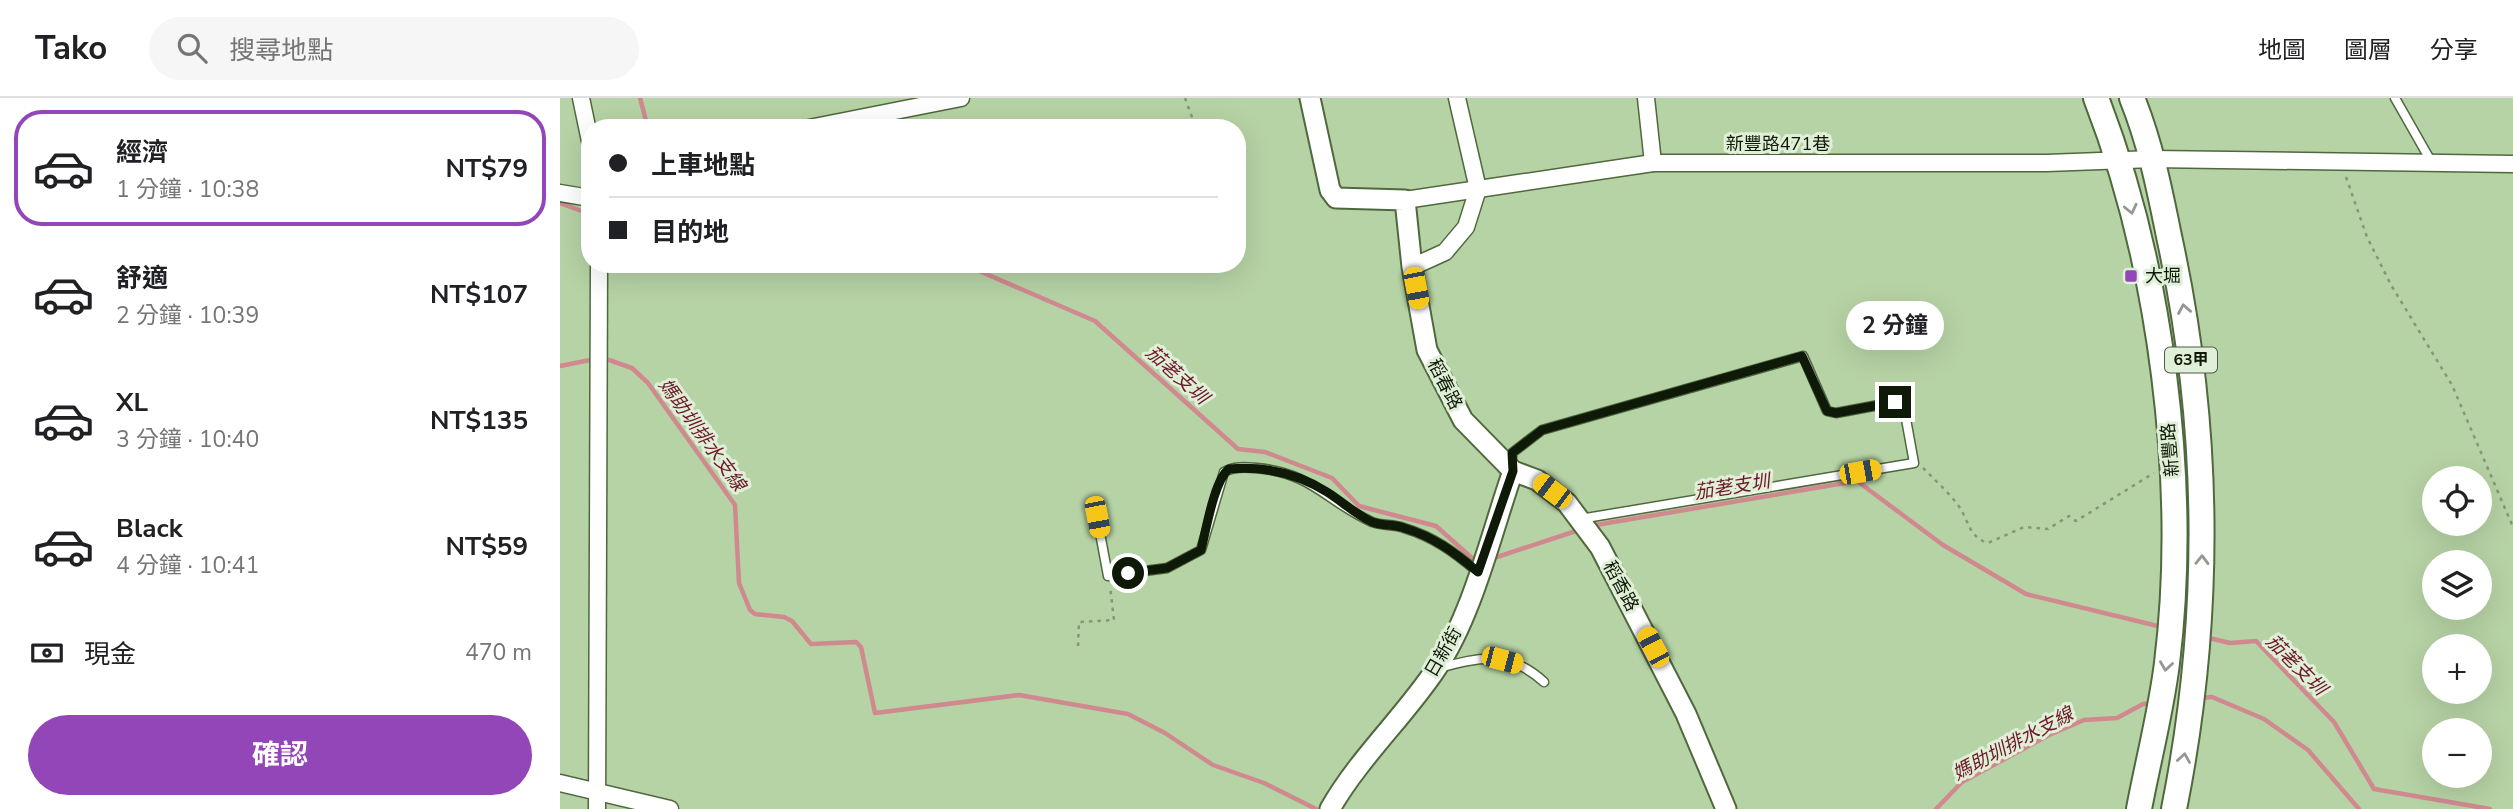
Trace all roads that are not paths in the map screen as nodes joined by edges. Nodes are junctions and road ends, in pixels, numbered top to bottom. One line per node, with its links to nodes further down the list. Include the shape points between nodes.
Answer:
1 (582, 98): 9 (street)
2 (961, 98): 10 (street)
3 (1310, 98): 19 (street, via 1330,190 1336,198)
4 (1457, 98): 16 (street)
5 (1646, 98): 13 (street)
6 (2096, 98): 12 (main road, 新豐路 / 63甲)
7 (2132, 98): 11 (main road, 新豐路 / 63甲)
8 (2395, 98): 14 (lane)
9 (586, 119)
10 (855, 119)
11 (2153, 159): 12 (street, 新豐路471巷); 14 (street, 新豐路471巷); 35 (main road, 新豐路 / 63甲, one-way to 11, via 2198,636 2202,463 2185,313)
12 (2120, 161): 13 (street, 新豐路471巷); 34 (main road, 新豐路 / 63甲, one-way to 34, via 2154,313 2172,465 2170,629)
13 (1653, 163): 16 (street, 新豐路471巷)
14 (2432, 163): 15 (street, 新豐路471巷)
15 (2513, 164)
16 (1478, 189): 19 (street, 新豐路471巷); 20 (street, via 1466,227 1445,252)
17 (560, 193): 18 (street)
18 (581, 196)
19 (1405, 200): 20 (street, 稻春路)
20 (1412, 267): 22 (street, 稻春路, via 1427,350 1464,420)
21 (599, 273): 29 (street)
22 (1513, 471): 24 (street, 稻香路, via 1537,480 1567,503); 24 (lane, via 1512,453 1542,430 1802,356 1827,411 1895,402 1904,408 1914,463); 25 (street, 日新街)
23 (1097, 517): 25 (lane, via 1108,576 1167,568 1201,550 1224,472 1247,467 1278,470 1328,492 1375,523 1402,527 1443,543)
24 (1579, 520): 33 (street, 稻香路, via 1600,547 1653,647)
25 (1478, 572): 26 (street, 日新街, via 1458,629)
26 (1436, 669): 27 (lane, via 1476,659 1502,660 1527,667); 32 (street, 日新街)
27 (1544, 682)
28 (560, 783): 29 (street)
29 (597, 792): 30 (street); 31 (street)
30 (597, 809)
31 (670, 809)
32 (1330, 809)
33 (1726, 809)
34 (2139, 809)
35 (2174, 809)

